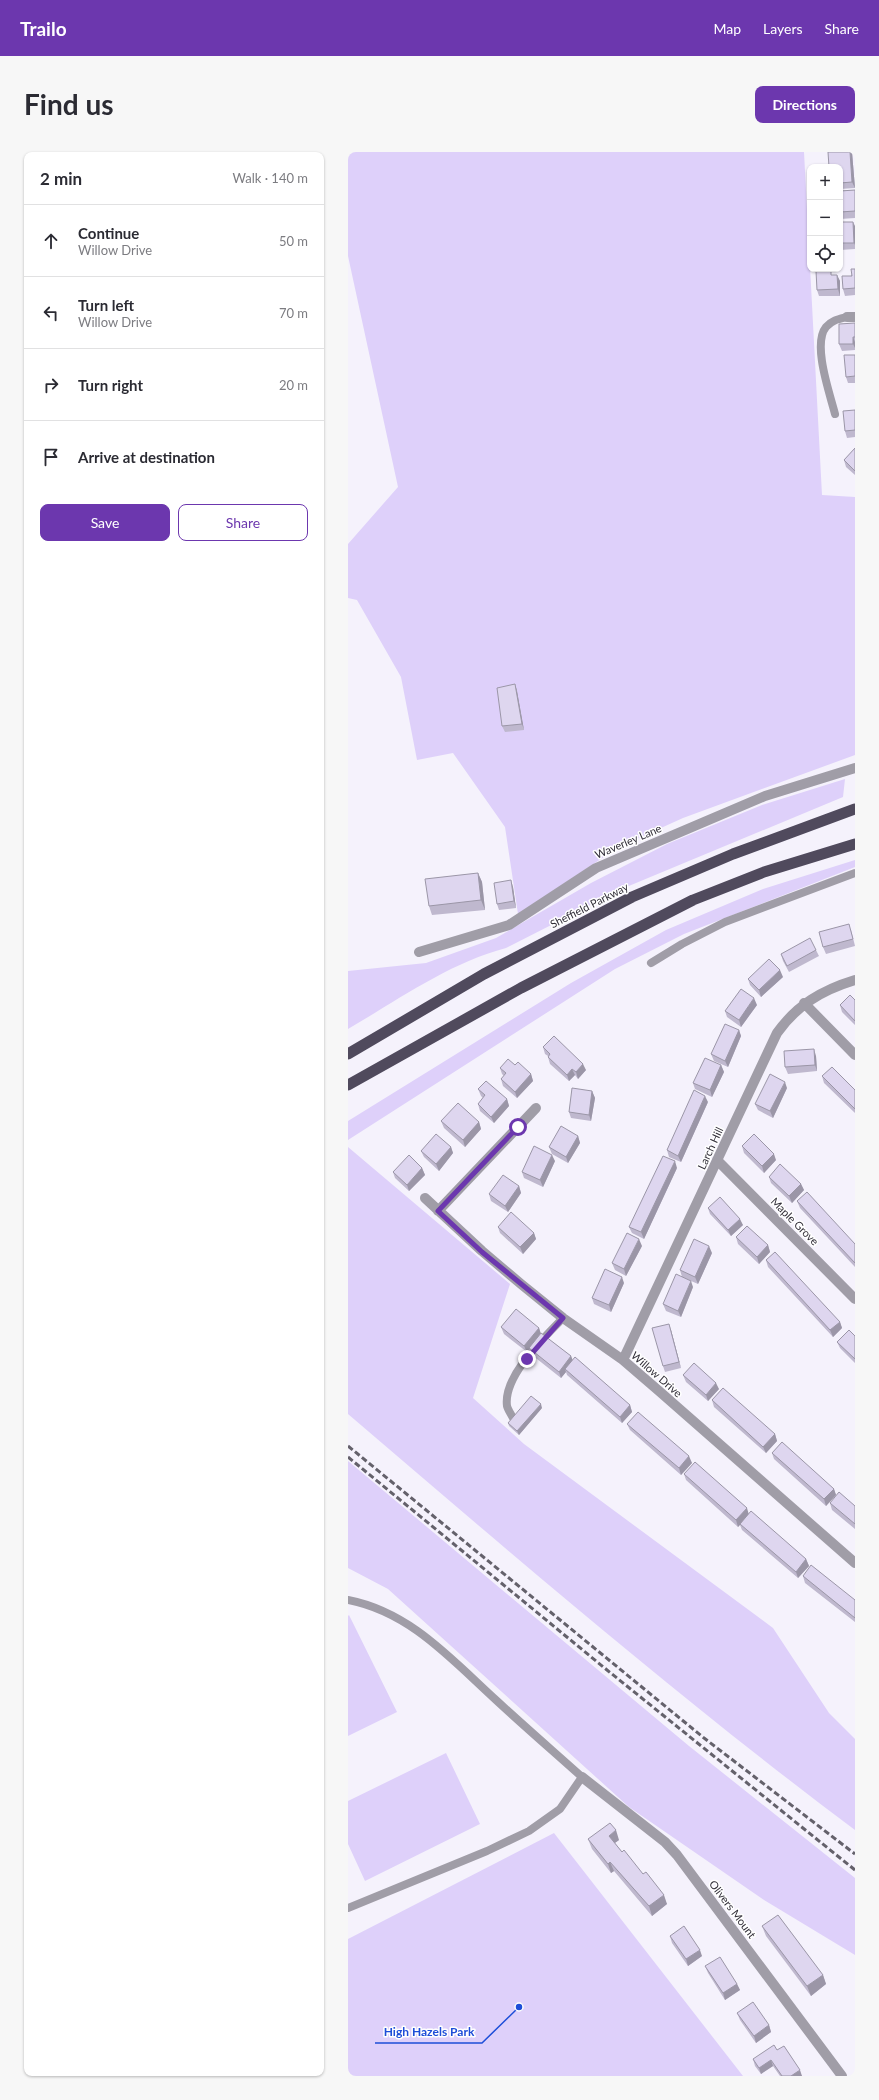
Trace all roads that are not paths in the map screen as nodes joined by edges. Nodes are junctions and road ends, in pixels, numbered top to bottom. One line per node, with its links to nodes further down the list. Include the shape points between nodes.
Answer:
1 (851, 317): 2 (lane, via 834,320 825,328 821,338 821,352)
2 (835, 414)
3 (855, 768): 7 (street, Waverley Lane, via 765,796 596,868 509,926)
4 (855, 809): 11 (highway, Sheffield Parkway, via 733,854 632,897 484,974)
5 (855, 844): 13 (highway, via 764,872 686,903 521,988)
6 (855, 873): 8 (lane, via 725,922)
7 (420, 952)
8 (651, 963)
9 (855, 980): 10 (street, Larch Hill, via 825,991)
10 (804, 1003): 12 (street); 15 (street, Larch Hill, via 788,1017 777,1033)
11 (348, 1054)
12 (855, 1055)
13 (348, 1085)
14 (536, 1108): 17 (street)
15 (717, 1160): 18 (street, Maple Grove); 20 (street, Larch Hill)
16 (425, 1198): 17 (street, Willow Drive)
17 (438, 1211): 19 (street, Willow Drive, via 482,1252)
18 (855, 1299)
19 (563, 1318): 20 (street, Willow Drive); 21 (lane, via 543,1339 512,1381 507,1407)
20 (623, 1360): 22 (street, Willow Drive)
21 (513, 1418)
22 (855, 1563)
23 (348, 1600): 24 (lane, via 368,1604 390,1613 424,1634)
24 (582, 1777): 25 (lane, via 560,1809 528,1831 487,1851); 26 (street, Olivers Mount, via 665,1842 677,1855)
25 (348, 1908)
26 (842, 2076)

